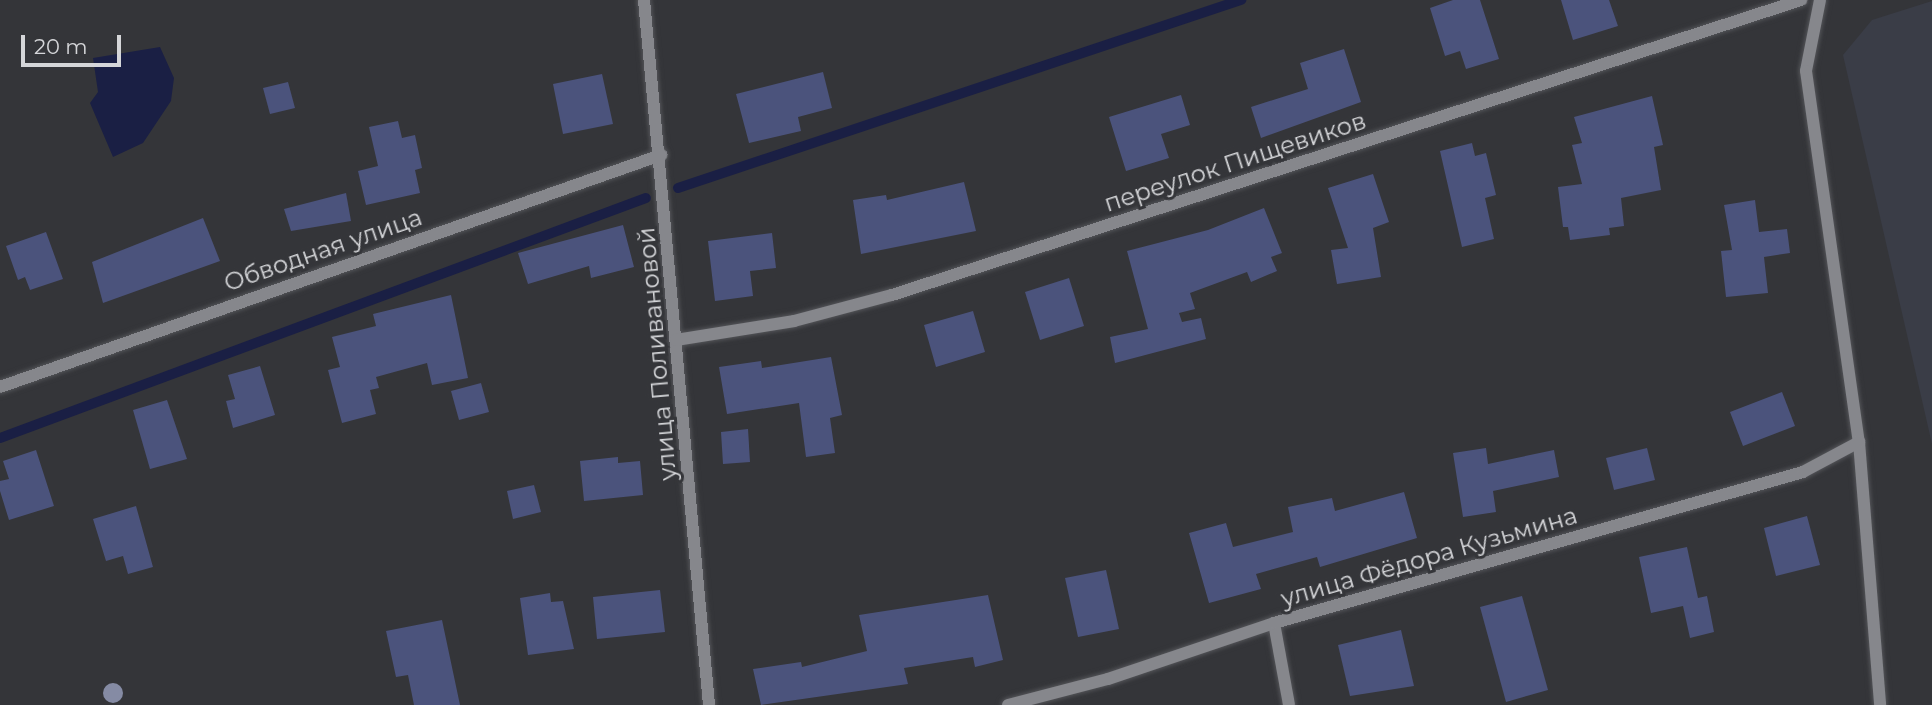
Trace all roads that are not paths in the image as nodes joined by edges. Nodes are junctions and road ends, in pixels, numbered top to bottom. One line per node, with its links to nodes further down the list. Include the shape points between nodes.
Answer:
1 (644, 0): 4 (street, улица Поливановой)
2 (1801, 0): 5 (street, переулок Пищевиков, via 892,295 794,321)
3 (1820, 0): 7 (street, via 1806,71)
4 (661, 155): 5 (street, улица Поливановой); 6 (street, Обводная улица)
5 (676, 340): 9 (street, улица Поливановой)
6 (0, 387)
7 (1859, 442): 8 (street, улица Фёдора Кузьмина, via 1803,472); 12 (street)
8 (1274, 623): 10 (street, улица Фёдора Кузьмина, via 1108,679); 11 (street)
9 (709, 705)
10 (1008, 705)
11 (1289, 705)
12 (1880, 705)

